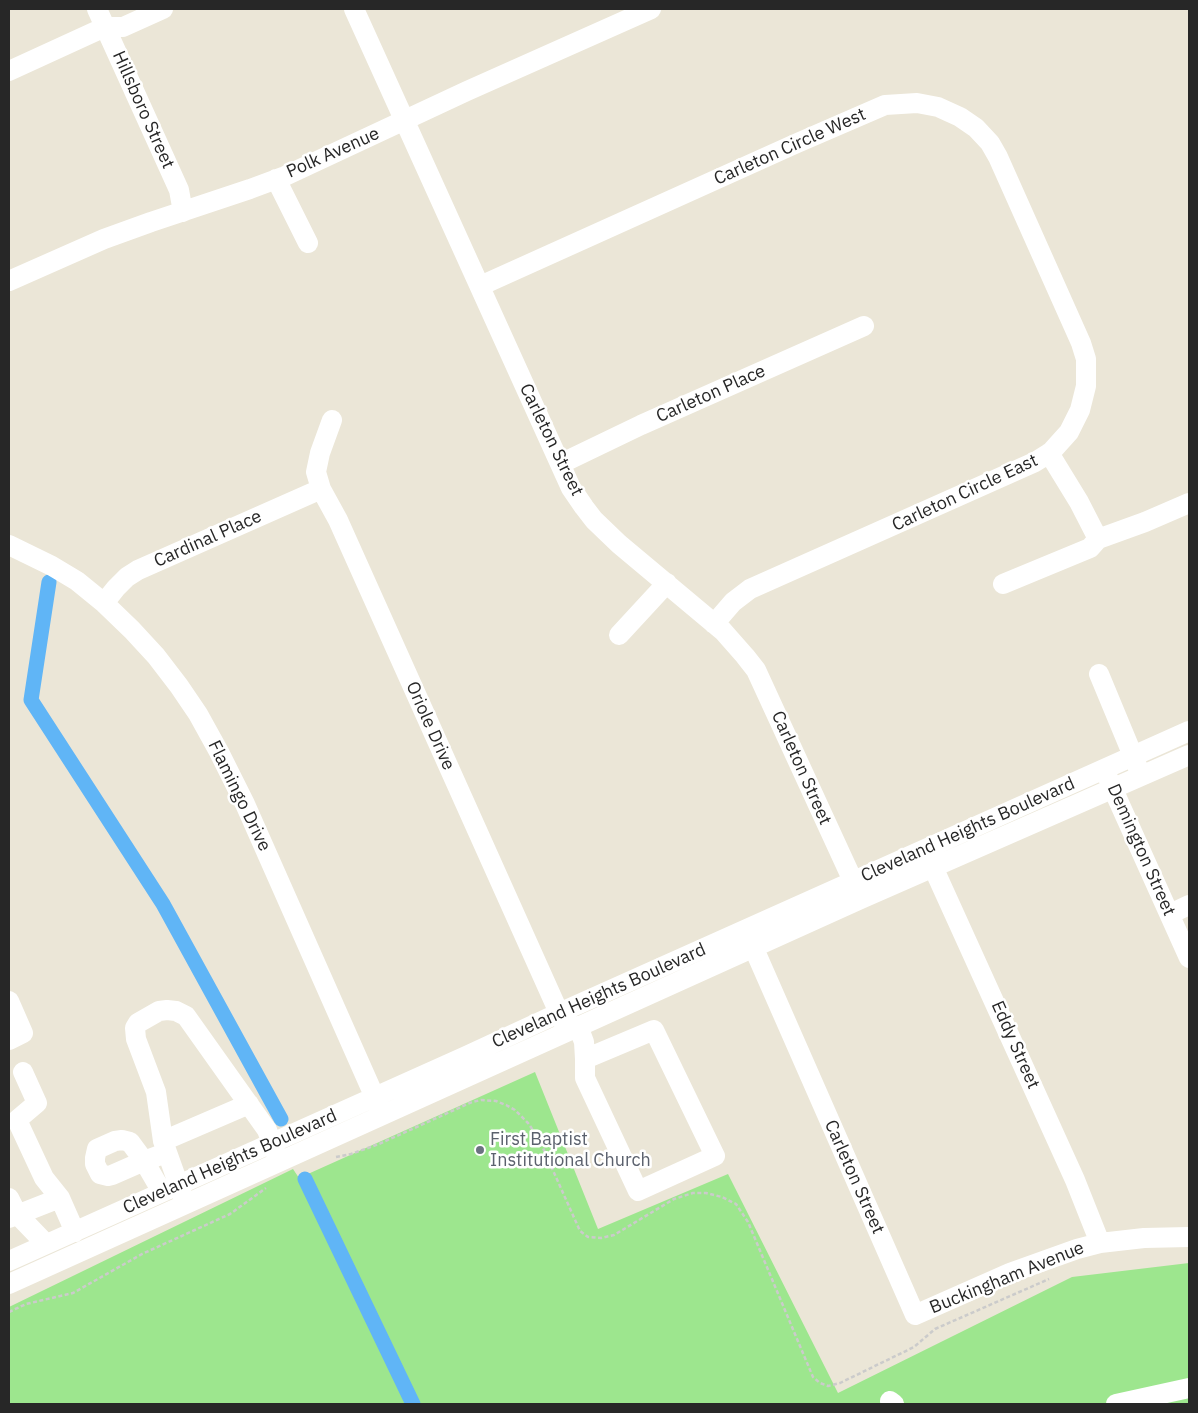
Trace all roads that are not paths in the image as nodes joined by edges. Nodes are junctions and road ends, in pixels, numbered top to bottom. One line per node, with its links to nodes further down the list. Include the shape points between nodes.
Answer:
1 (163, 9): 4 (street, via 123,27)
2 (354, 9): 6 (street, Carleton Street)
3 (651, 9): 6 (street, Polk Avenue)
4 (101, 18): 5 (street); 8 (street, Hillsboro Street, via 179,190)
5 (9, 71)
6 (405, 120): 7 (street, Polk Avenue); 12 (street, Carleton Street)
7 (276, 179): 8 (street, Polk Avenue); 9 (street)
8 (184, 212): 11 (street, Polk Avenue, via 104,239)
9 (308, 243)
10 (1040, 251): 12 (street, Carleton Circle West, via 998,157 976,128 960,116 938,107 918,103 885,105); 15 (street, Carleton Circle East, via 1086,359 1086,386 1080,410 1069,432)
11 (9, 281)
12 (480, 286): 16 (street, Carleton Street)
13 (864, 326): 16 (street, Carleton Place)
14 (332, 420): 17 (street, Oriole Drive, via 316,472)
15 (1049, 453): 19 (street); 24 (street, Carleton Circle East, via 750,589 733,602)
16 (560, 464): 21 (street, Carleton Street, via 571,488 594,520)
17 (321, 489): 23 (street, Cardinal Place, via 138,570 127,577); 42 (street, Oriole Drive, via 338,520)
18 (1189, 503): 19 (street)
19 (1098, 538): 22 (street, via 1090,548)
20 (9, 545): 23 (street, Flamingo Drive, via 52,566)
21 (667, 583): 24 (street, Carleton Street); 25 (street)
22 (1003, 584)
23 (104, 603): 47 (street, Flamingo Drive, via 156,656 198,714 219,752 246,804)
24 (714, 624): 35 (street, Carleton Street, via 756,670)
25 (619, 635)
26 (1100, 674): 29 (street)
27 (1189, 731): 29 (street, Cleveland Heights Boulevard)
28 (1189, 755): 31 (street, Cleveland Heights Boulevard)
29 (1133, 756): 30 (street, Cleveland Heights Boulevard); 31 (street)
30 (1104, 769): 32 (street, Demington Street); 33 (street, Cleveland Heights Boulevard)
31 (1142, 777): 32 (street, Cleveland Heights Boulevard)
32 (1113, 790): 34 (street, Cleveland Heights Boulevard); 37 (street, Demington Street)
33 (925, 849): 34 (street, Eddy Street); 35 (street, Cleveland Heights Boulevard)
34 (934, 868): 35 (street, Cleveland Heights Boulevard); 59 (street, Eddy Street, via 1075,1180)
35 (857, 890): 38 (street, Cleveland Heights Boulevard); 39 (street, Cleveland Heights Boulevard)
36 (1189, 905): 37 (street)
37 (1170, 914): 40 (street, Demington Street)
38 (746, 929): 39 (street, Carleton Street); 42 (street, Cleveland Heights Boulevard)
39 (753, 948): 43 (street, Cleveland Heights Boulevard); 63 (street, Carleton Street)
40 (1189, 958)
41 (9, 1002): 44 (street, via 23,1033)
42 (558, 1013): 43 (street, Oriole Drive); 47 (street, Cleveland Heights Boulevard)
43 (572, 1028): 45 (street, Oriole Drive, via 584,1042); 49 (street, Cleveland Heights Boulevard)
44 (9, 1040)
45 (584, 1059): 45 (street, Oriole Drive, via 585,1078 638,1191 715,1156 654,1030)
46 (22, 1072): 54 (street, via 37,1102 17,1120 44,1178)
47 (375, 1097): 49 (street, Flamingo Drive); 50 (street, Cleveland Heights Boulevard)
48 (249, 1104): 50 (street, via 267,1130); 51 (street); 51 (street, via 186,1016 176,1011 159,1011 135,1028 156,1092)
49 (382, 1116): 52 (street, Cleveland Heights Boulevard)
50 (271, 1143): 52 (street); 53 (street, Cleveland Heights Boulevard)
51 (165, 1147): 53 (street); 53 (street, via 144,1161)
52 (279, 1162): 55 (street, Cleveland Heights Boulevard)
53 (170, 1189): 55 (street); 57 (street, Cleveland Heights Boulevard)
54 (60, 1198): 56 (street); 57 (street)
55 (185, 1204): 62 (street, Cleveland Heights Boulevard)
56 (12, 1210): 60 (street)
57 (75, 1232): 60 (street, Cleveland Heights Boulevard)
58 (1189, 1237): 59 (street, Buckingham Avenue)
59 (1100, 1243): 63 (street, Buckingham Avenue, via 1010,1273)
60 (46, 1244): 61 (street, Cleveland Heights Boulevard)
61 (9, 1261)
62 (9, 1284)
63 (915, 1315)
64 (1189, 1388): 65 (street)
65 (1116, 1404)

